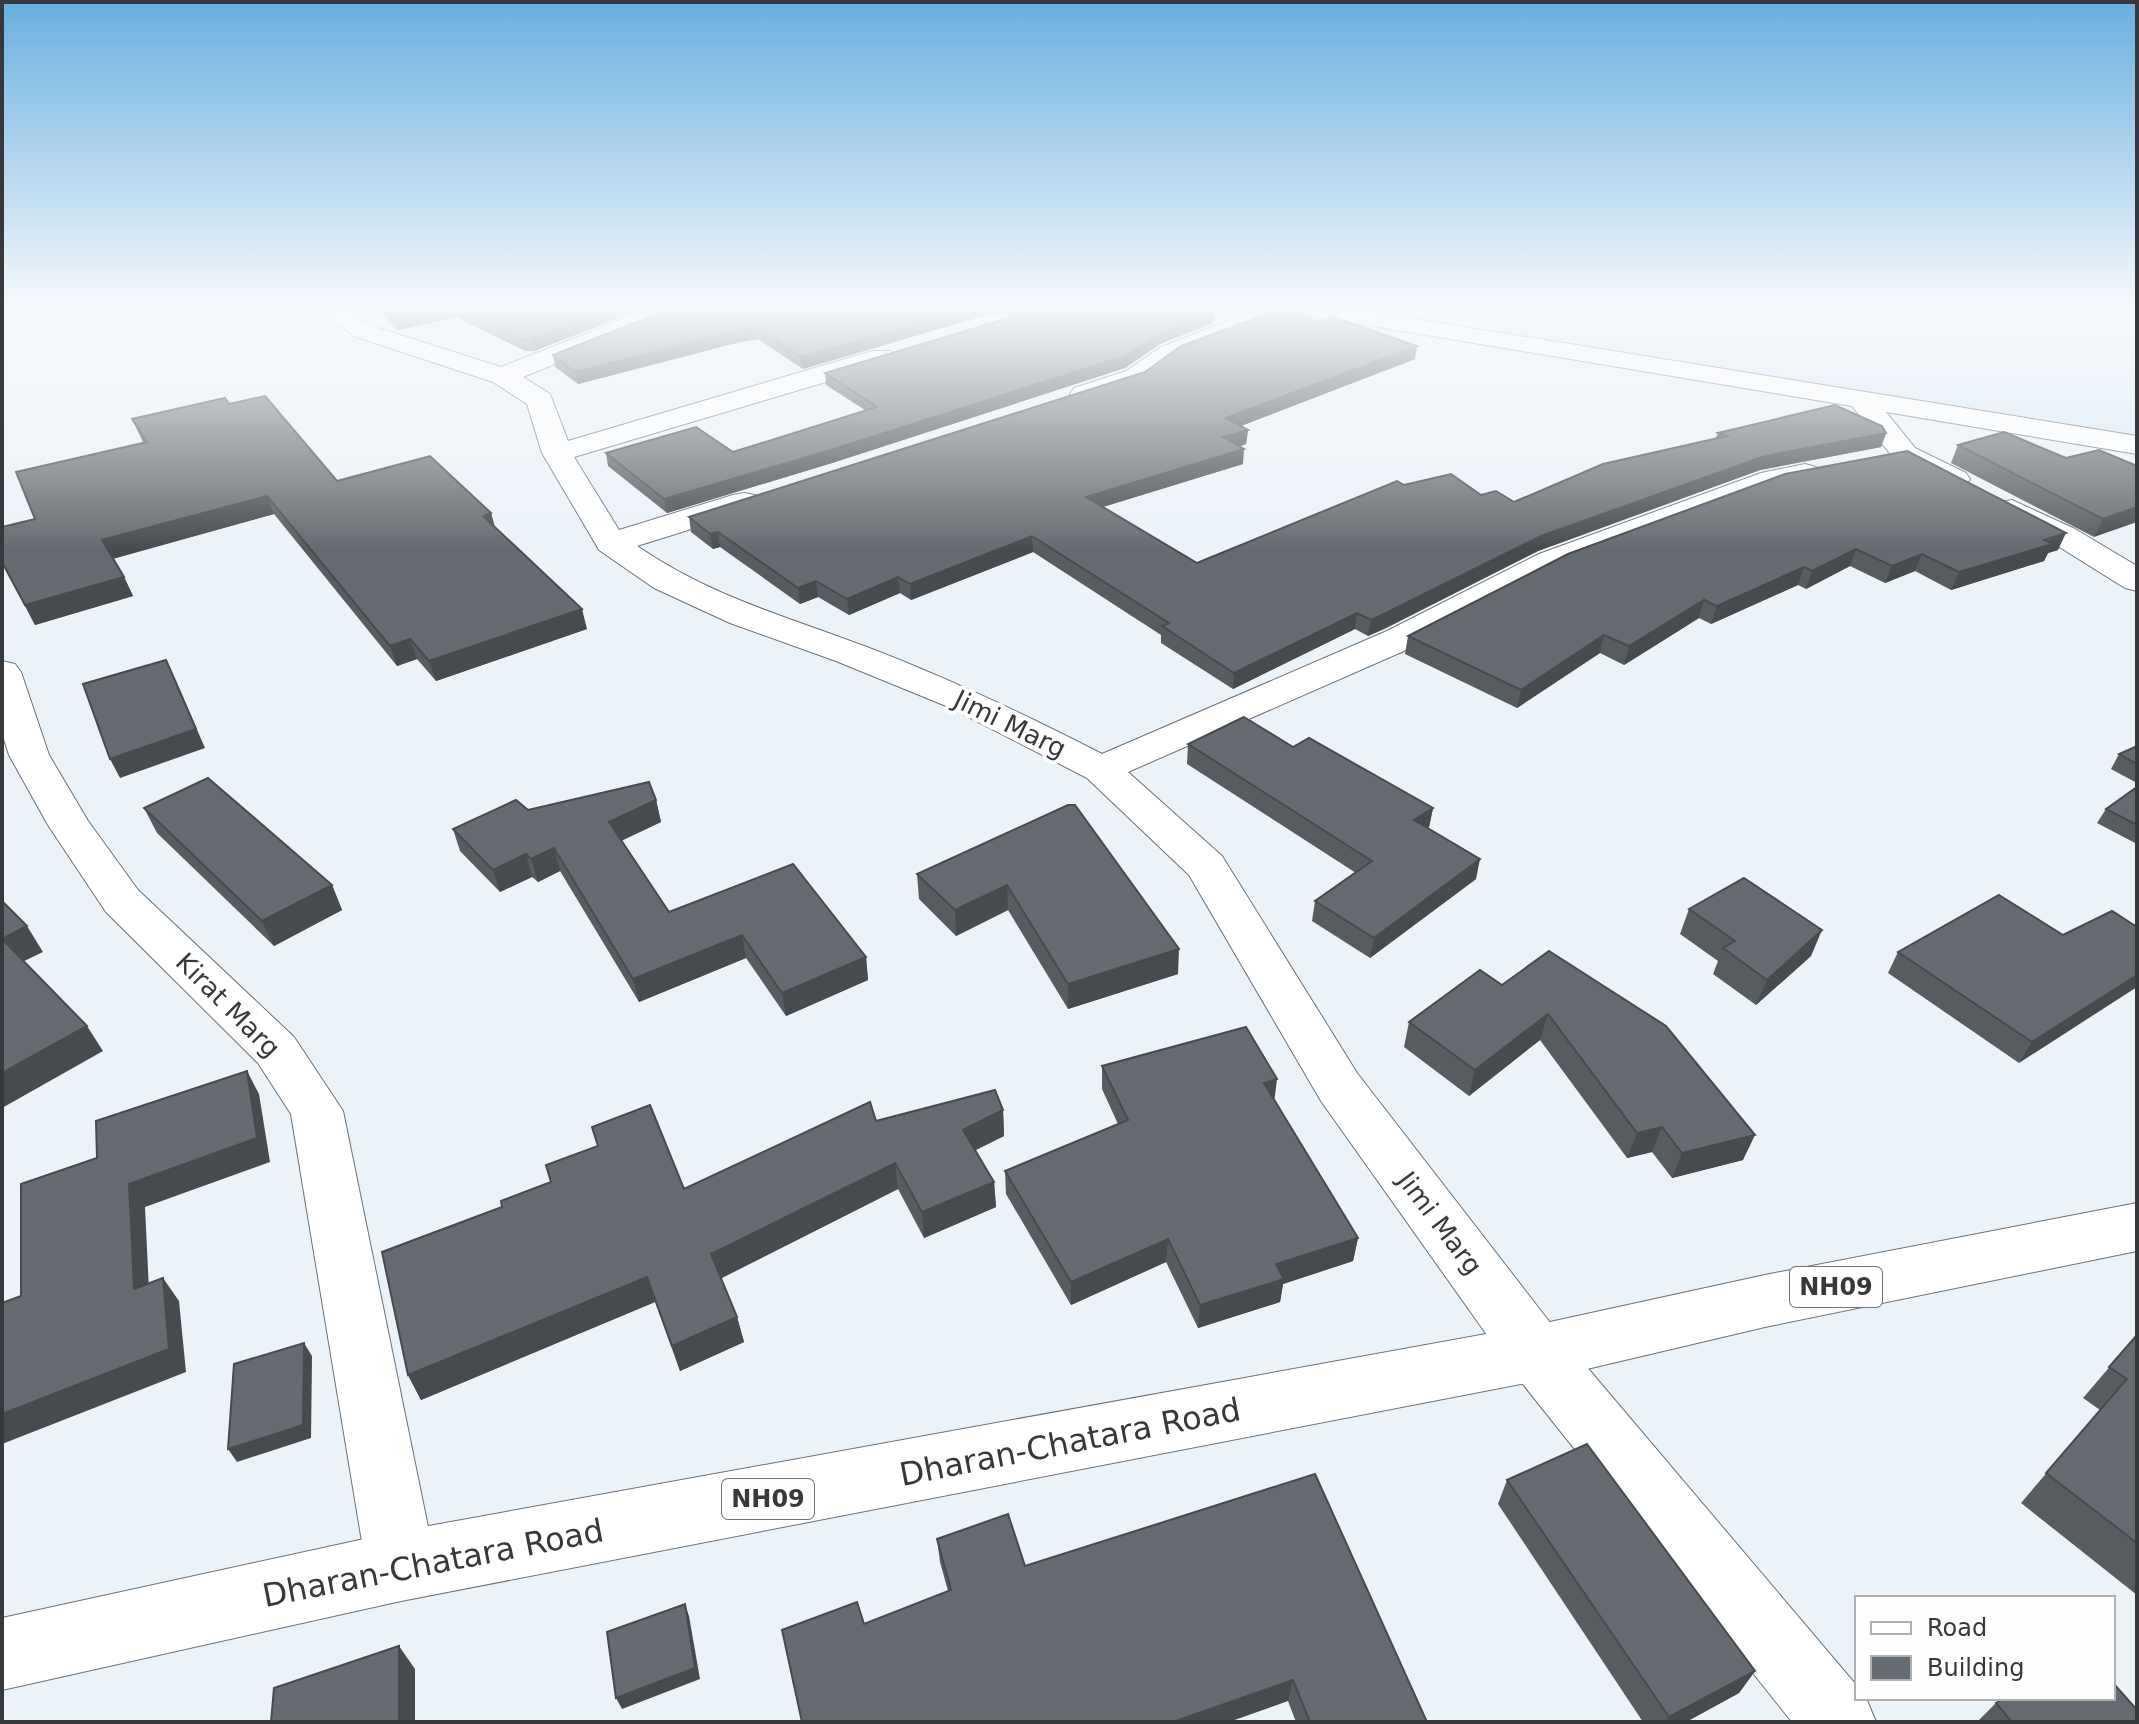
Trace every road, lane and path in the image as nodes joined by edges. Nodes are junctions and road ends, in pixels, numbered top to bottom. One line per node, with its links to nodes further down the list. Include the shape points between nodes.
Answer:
1 (523, 389): 8 (street, Jimi Marg, via 540,400)
2 (771, 389): 8 (street)
3 (1097, 389): 6 (street)
4 (1797, 389): 5 (street)
5 (1861, 400): 7 (street); 12 (street, via 1890,457 2064,536)
6 (1062, 401)
7 (2137, 445)
8 (557, 453): 11 (street, Jimi Marg)
9 (1831, 468): 15 (street, via 1772,479 1551,561 1400,639)
10 (771, 494): 11 (street)
11 (611, 543): 15 (street, Jimi Marg, via 666,581 742,616 965,700)
12 (2137, 581)
13 (2, 672): 14 (street, Kirat Marg)
14 (16, 759): 18 (street, Kirat Marg, via 122,901 276,1050 317,1111)
15 (1101, 769): 17 (street, Jimi Marg, via 1206,866 1339,1087)
16 (2137, 1227): 17 (street, Dharan-Chatara Road / NH09)
17 (1536, 1353): 18 (street, Dharan-Chatara Road / NH09); 20 (street, Jimi Marg)
18 (401, 1566): 19 (street, Dharan-Chatara Road / NH09)
19 (2, 1654)
20 (1839, 1722)

